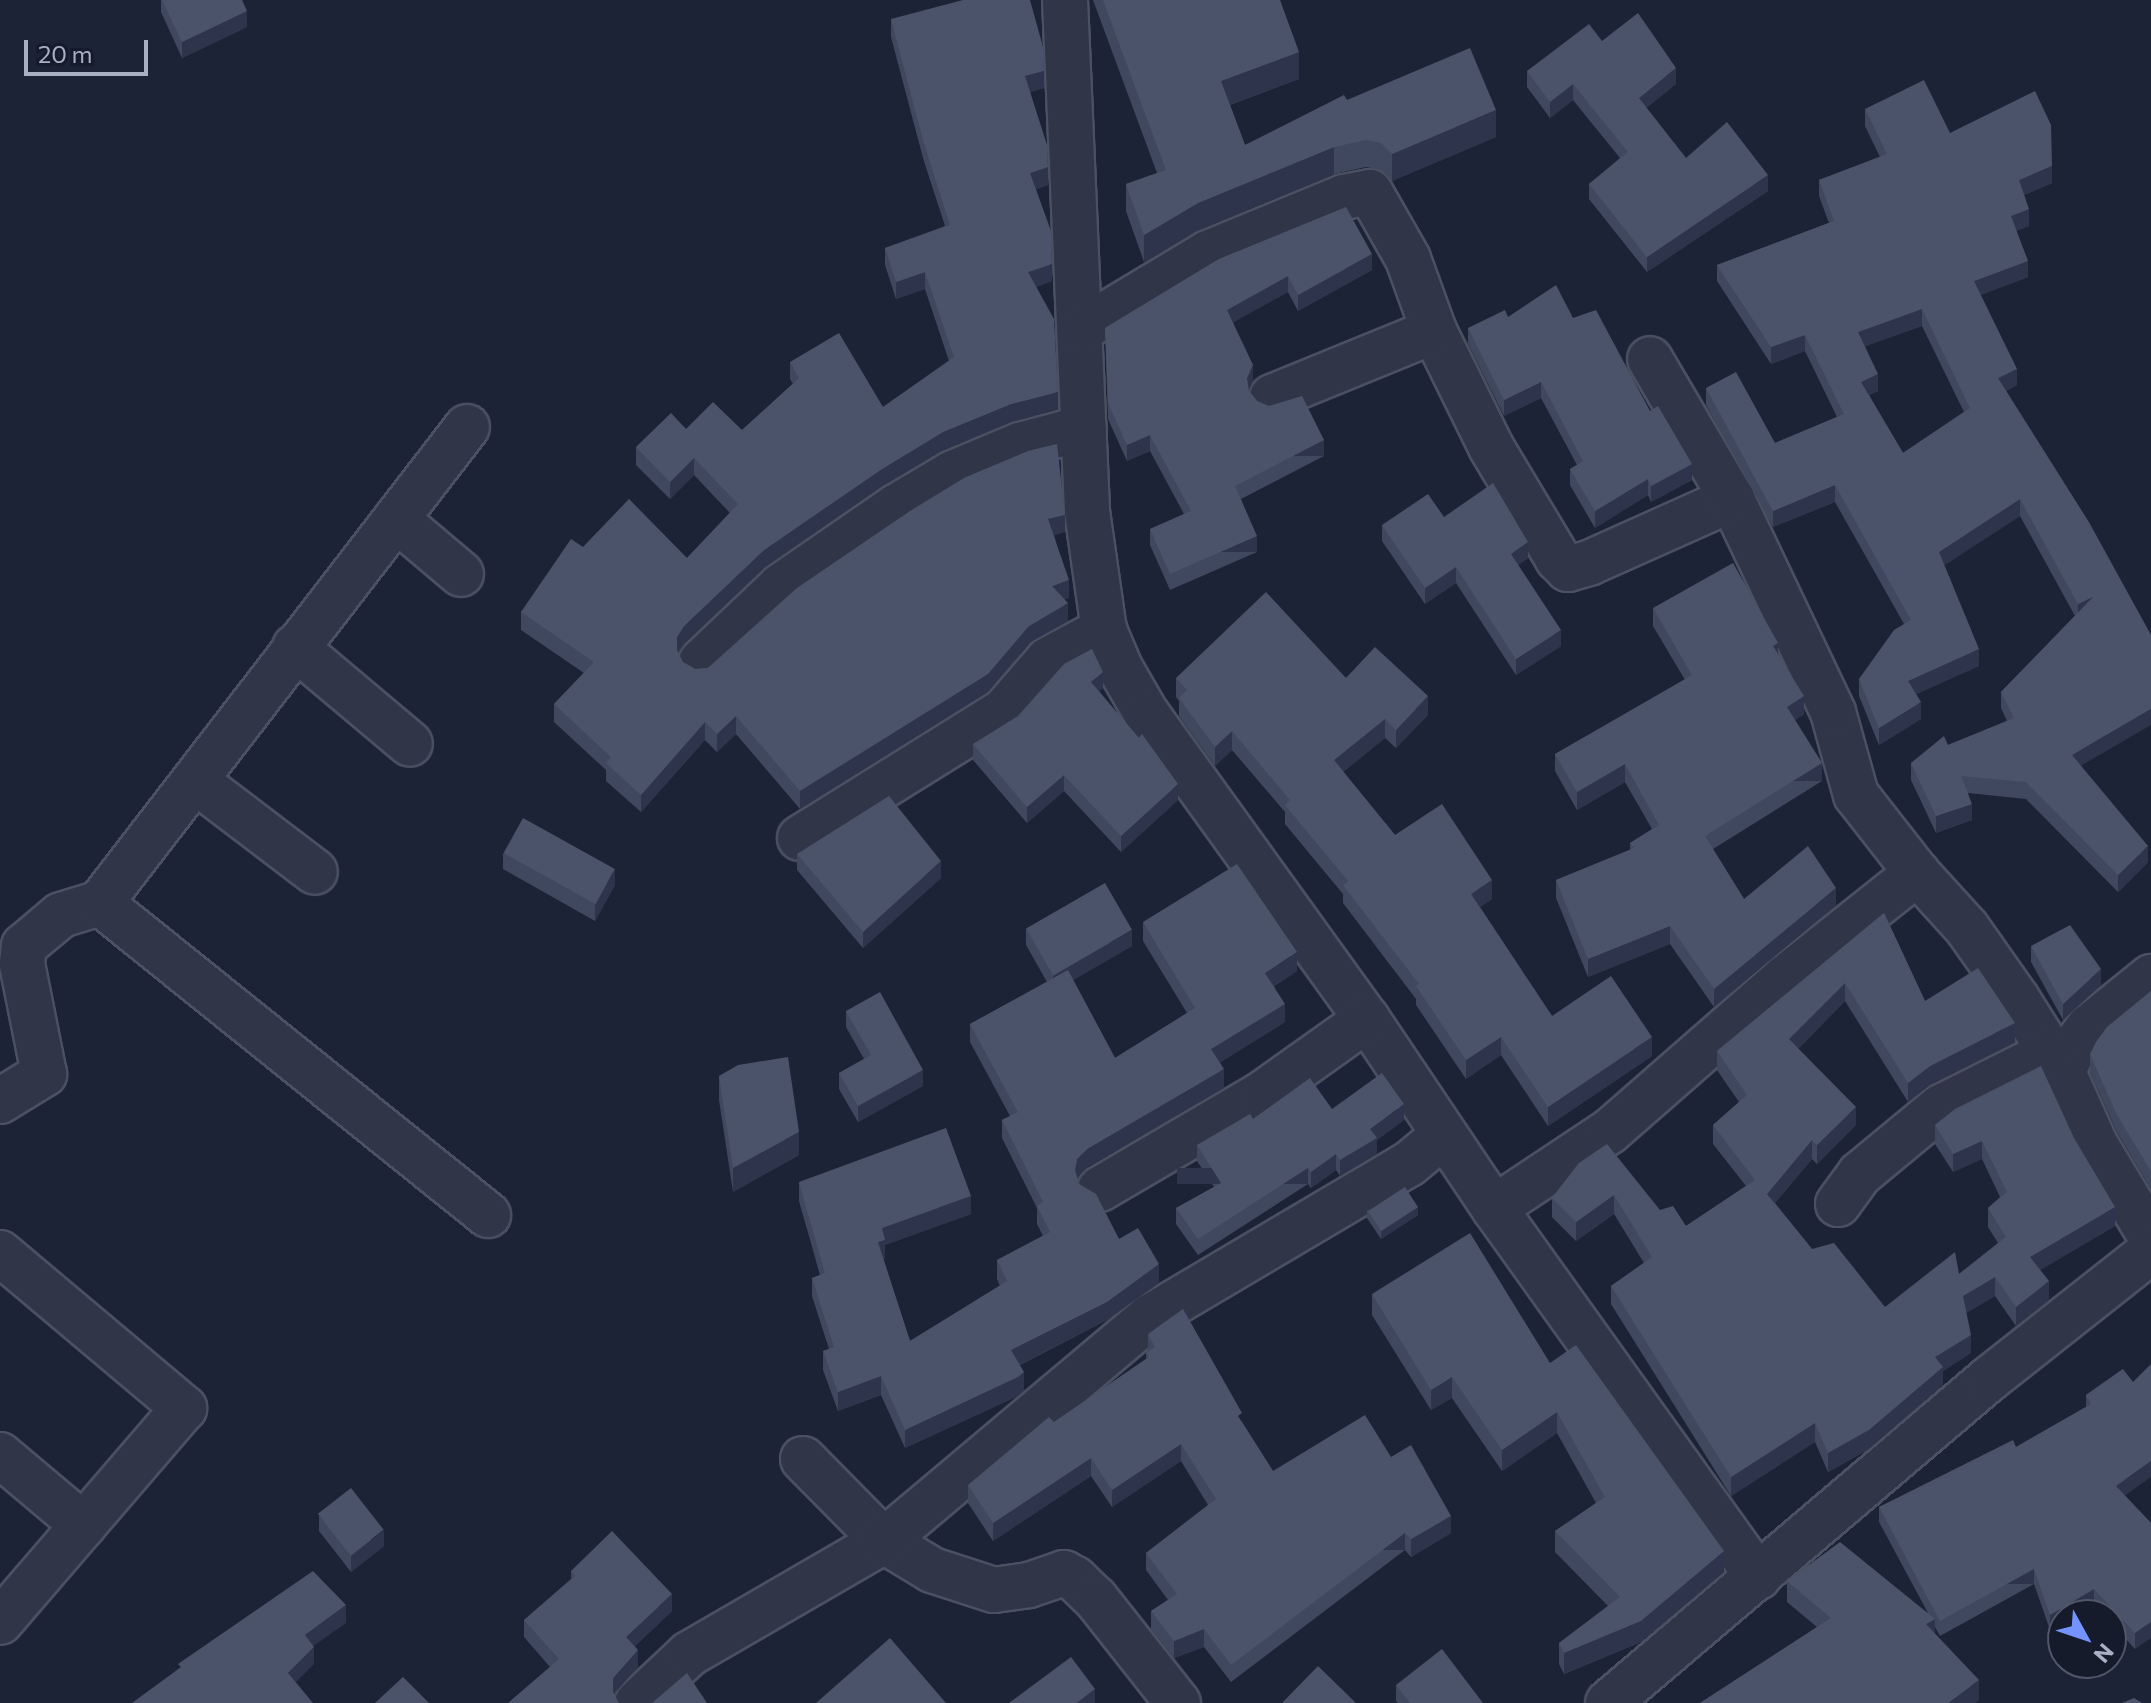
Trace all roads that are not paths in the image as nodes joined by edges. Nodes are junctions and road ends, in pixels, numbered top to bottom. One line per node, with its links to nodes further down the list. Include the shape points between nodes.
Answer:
1 (1065, 0): 2 (street)
2 (1080, 330): 3 (street, via 1208,253 1344,197 1370,192 1408,259); 7 (street)
3 (1434, 331): 5 (street); 8 (street, via 1491,447 1568,569)
4 (1650, 359): 8 (street)
5 (1272, 397)
6 (467, 427): 9 (street)
7 (1084, 428): 11 (street, via 1087,511); 13 (street, via 1007,450 953,473 896,507 781,586)
8 (1732, 499): 18 (street, via 1833,712 1856,795)
9 (396, 519): 10 (street); 12 (street)
10 (461, 574)
11 (1104, 630): 16 (street, via 1048,660 1004,711); 21 (street, via 1146,713)
12 (295, 647): 14 (street); 15 (street)
13 (701, 662)
14 (410, 744)
15 (197, 782): 17 (street); 19 (street)
16 (800, 838)
17 (315, 872)
18 (1917, 873): 22 (street, via 1967,928); 27 (street, via 1785,978 1610,1131)
19 (100, 903): 23 (street, via 61,915 24,946 22,964 44,1074); 28 (street)
20 (2151, 977): 22 (street, via 2089,1027)
21 (1367, 1019): 24 (street); 25 (street, via 1262,1094)
22 (2057, 1062): 26 (street, via 1941,1107 1860,1174); 29 (street, via 2095,1144)
23 (0, 1101)
24 (1444, 1135): 27 (street); 35 (street, via 1409,1164 1150,1317)
25 (1100, 1189)
26 (1838, 1204)
27 (1494, 1208): 36 (street)
28 (488, 1215)
29 (2151, 1237)
30 (2151, 1251): 36 (street, via 2047,1331)
31 (0, 1253): 34 (street, via 184,1408)
32 (0, 1455): 34 (street)
33 (803, 1459): 35 (street)
34 (83, 1525): 37 (street)
35 (884, 1541): 38 (street, via 689,1654); 39 (street, via 932,1570 994,1590 1064,1573 1095,1598)
36 (1758, 1577): 40 (street)
37 (0, 1622)
38 (637, 1703)
39 (1178, 1703)
40 (1608, 1703)

